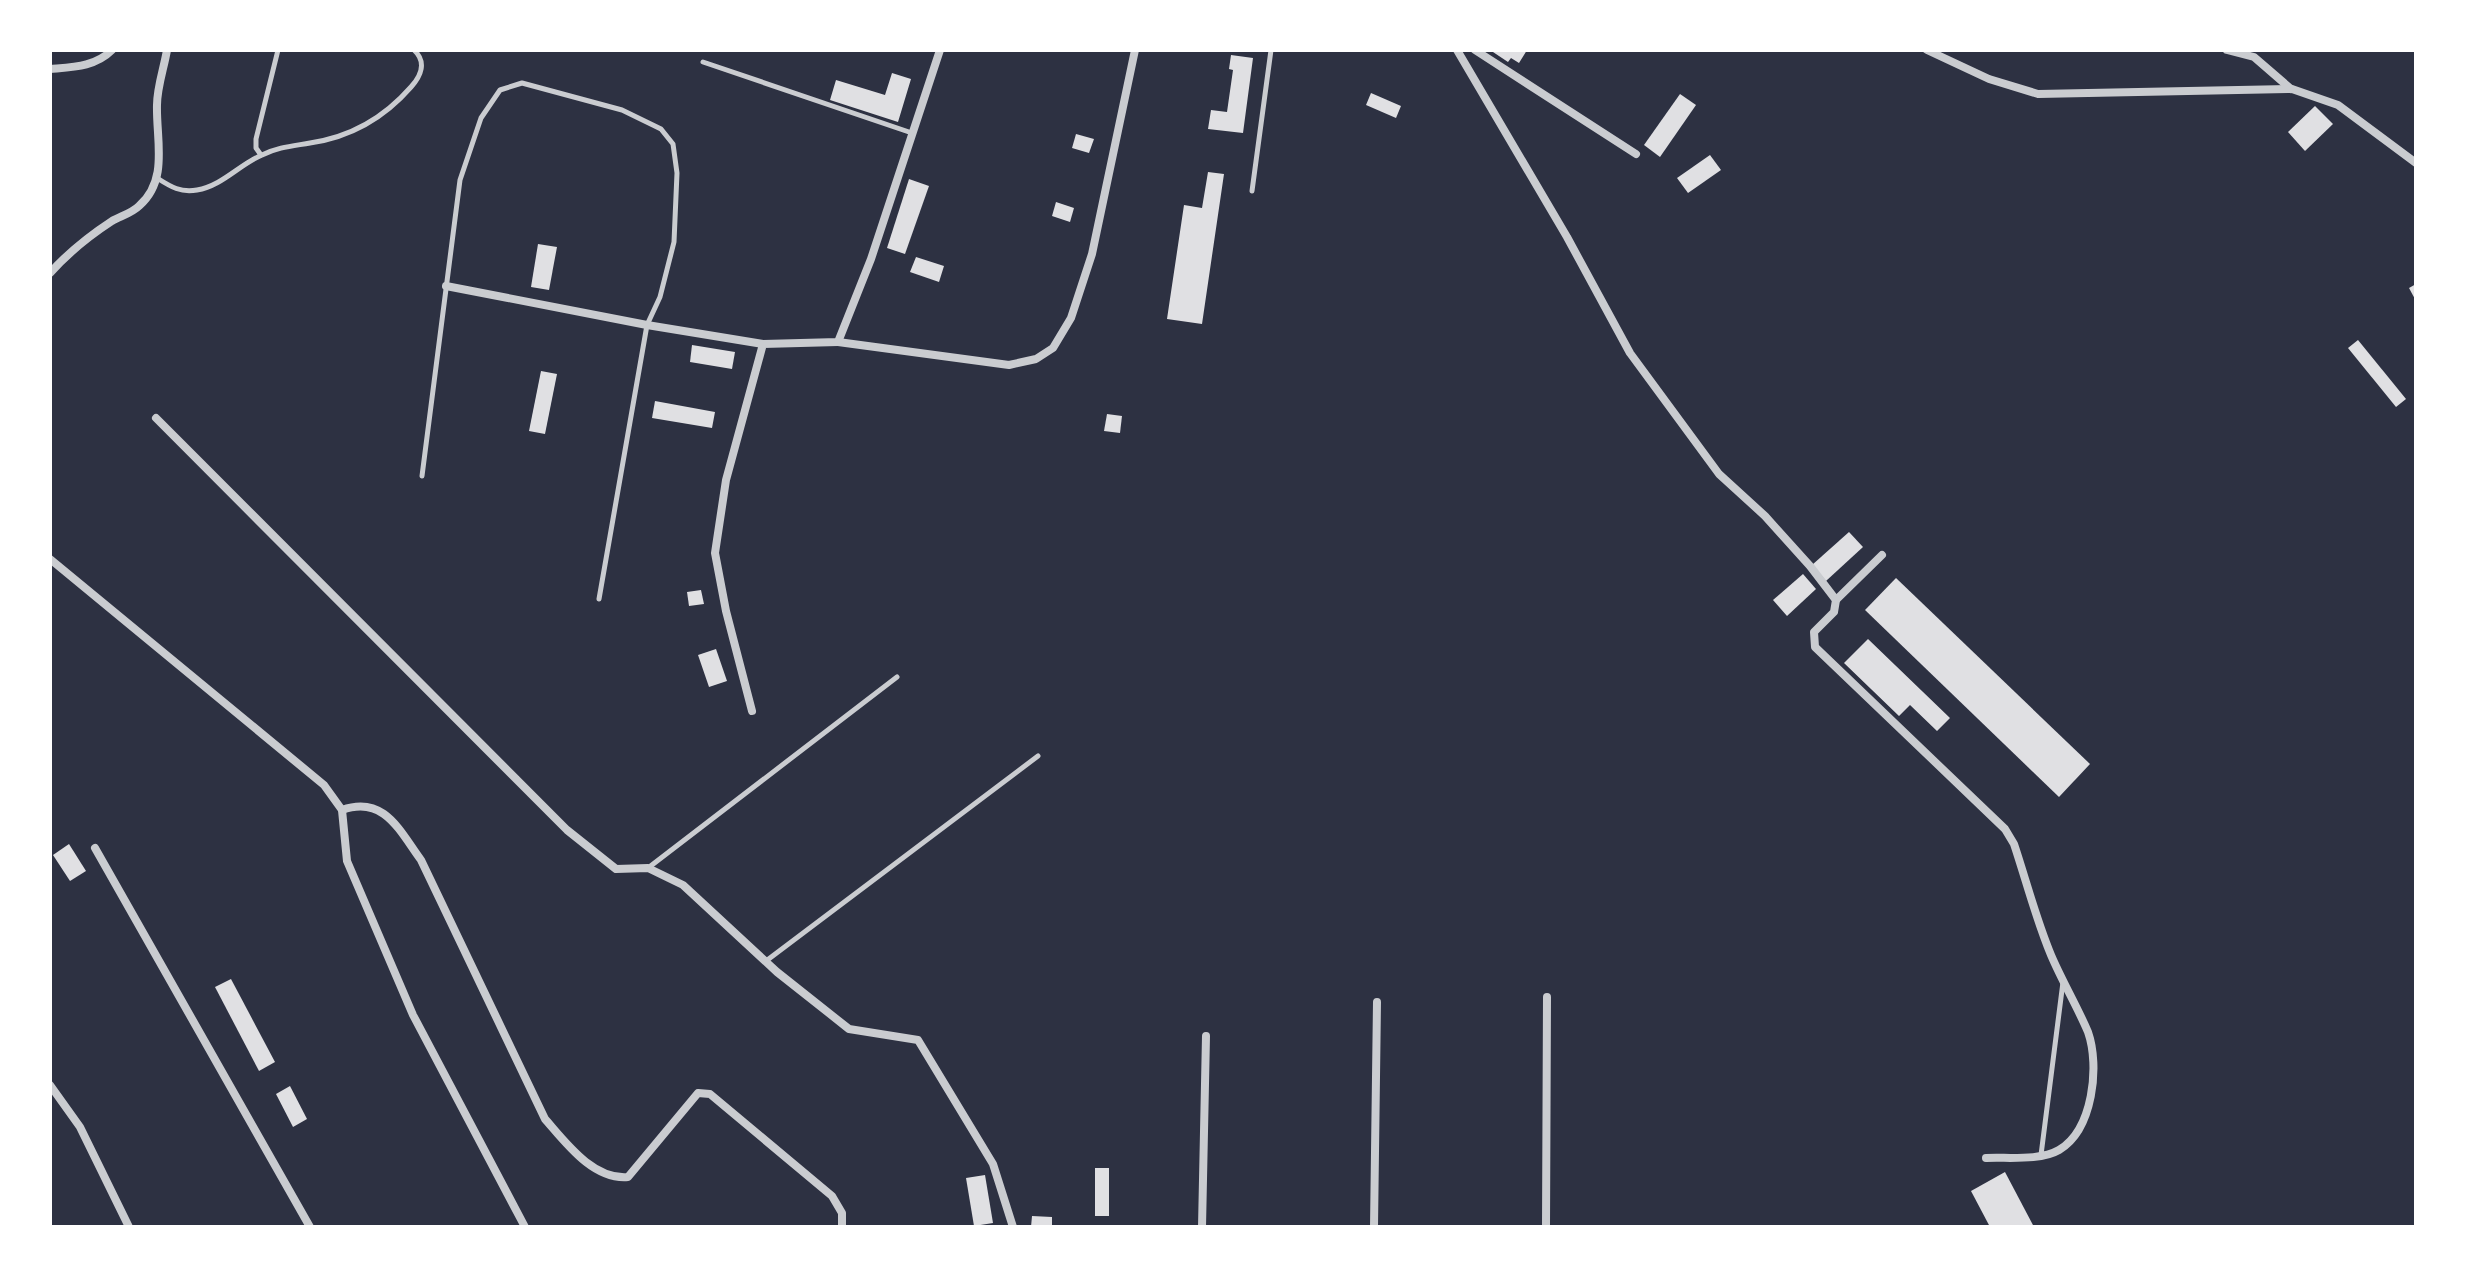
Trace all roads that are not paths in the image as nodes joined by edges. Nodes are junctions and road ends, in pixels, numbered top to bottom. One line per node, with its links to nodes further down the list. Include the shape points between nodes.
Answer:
1 (112, 50): 13 (street, via 101,61)
2 (167, 50): 19 (street, via 157,103)
3 (278, 50): 17 (lane, via 256,139)
4 (414, 50): 17 (lane, via 420,55 420,77 366,126)
5 (940, 50): 15 (street)
6 (1135, 50): 24 (street, via 1092,254 1071,318 1053,348 1036,359 1009,365)
7 (1271, 50): 20 (lane)
8 (1457, 50): 31 (street, via 1630,353 1719,474 1765,516)
9 (1475, 50): 16 (street)
10 (1927, 50): 14 (street, via 1989,79 2038,94)
11 (2227, 50): 14 (street, via 2254,57)
12 (703, 62): 15 (lane)
13 (50, 69)
14 (2292, 89): 18 (street, via 2338,105)
15 (913, 134): 24 (street)
16 (1636, 154)
17 (261, 155): 19 (lane, via 201,190 182,191)
18 (2416, 163)
19 (157, 178): 21 (street, via 138,208 113,220)
20 (1252, 191)
21 (50, 273)
22 (446, 286): 23 (street); 23 (lane, via 460,180 481,118 500,90 522,83 622,110 661,129 673,144 674,242); 27 (lane)
23 (647, 325): 25 (street); 30 (lane)
24 (838, 342): 25 (street)
25 (763, 344): 33 (street, via 726,480 715,553)
26 (156, 418): 37 (street, via 567,830 616,869)
27 (422, 476)
28 (1882, 555): 31 (street)
29 (50, 559): 35 (street, via 324,785)
30 (599, 599)
31 (1836, 600): 39 (street, via 1834,612 1814,632 1815,647 2005,829)
32 (897, 677): 37 (lane)
33 (752, 711)
34 (1038, 756): 38 (lane)
35 (342, 810): 48 (street, via 347,861 413,1015); 49 (street, via 356,805 376,808 421,860 545,1119 572,1149 612,1178 628,1177 698,1093 710,1094 832,1196 842,1213)
36 (95, 848): 47 (street)
37 (648, 868): 38 (street, via 683,885)
38 (766, 961): 50 (street, via 849,1029 918,1040 993,1164)
39 (2063, 981): 44 (lane); 44 (street, via 2089,1035 2090,1105 2078,1134 2058,1151)
40 (1547, 997): 53 (street)
41 (1377, 1002): 52 (street)
42 (1206, 1036): 51 (street)
43 (50, 1085): 46 (street, via 80,1127)
44 (2041, 1155): 45 (street)
45 (1986, 1158)
46 (129, 1227)
47 (310, 1227)
48 (525, 1227)
49 (842, 1227)
50 (1013, 1227)
51 (1202, 1227)
52 (1374, 1227)
53 (1546, 1227)

